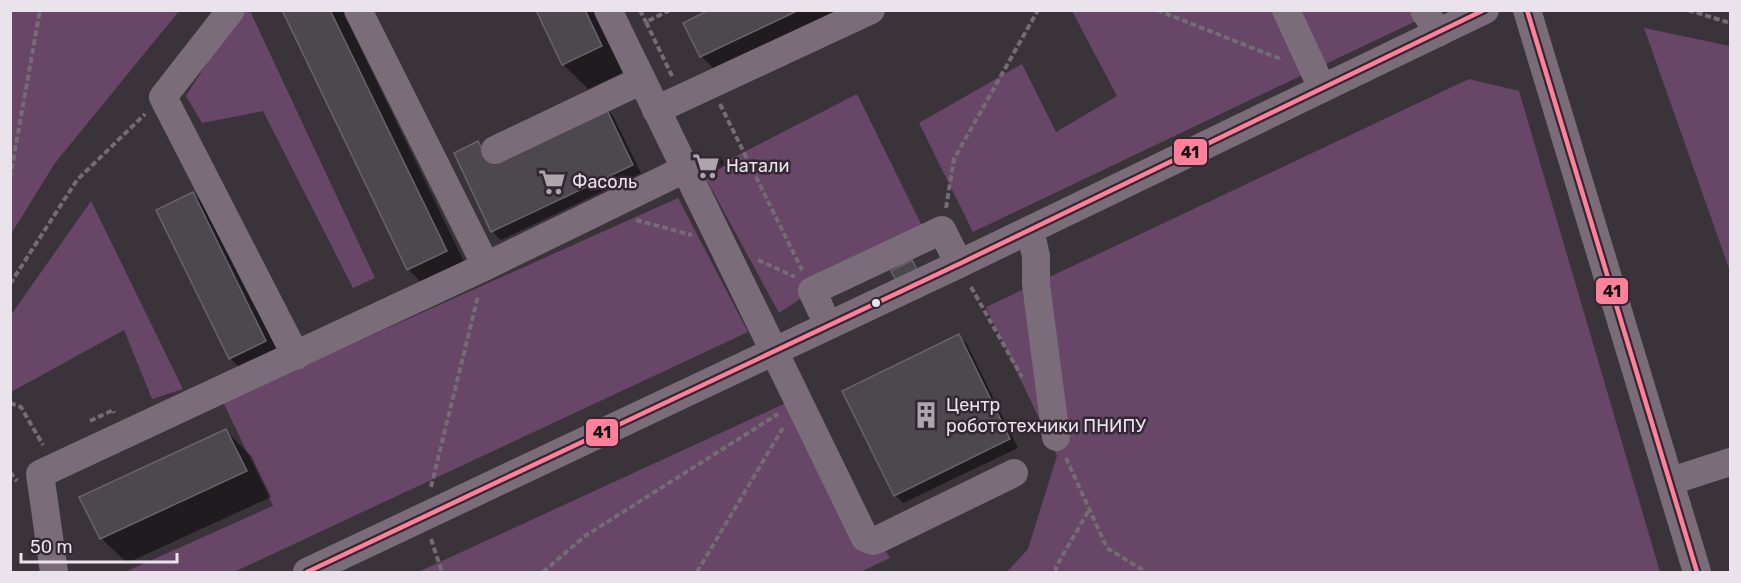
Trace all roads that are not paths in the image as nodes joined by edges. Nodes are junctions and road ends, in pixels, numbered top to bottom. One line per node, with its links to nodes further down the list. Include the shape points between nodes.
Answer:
1 (231, 10): 19 (street, via 163,97)
2 (358, 10): 16 (street)
3 (608, 10): 9 (street)
4 (871, 10): 11 (street)
5 (1287, 10): 10 (street)
6 (1485, 10): 8 (street)
7 (1527, 10): 23 (street)
8 (1431, 22): 10 (street)
9 (642, 80): 11 (street); 12 (street)
10 (1318, 80): 14 (street)
11 (656, 110): 13 (street)
12 (495, 150)
13 (685, 169): 16 (street); 18 (street)
14 (1030, 230): 15 (street); 20 (street)
15 (959, 264): 17 (street, via 942,230); 18 (street)
16 (486, 266): 19 (street)
17 (817, 300)
18 (774, 352): 22 (street, via 865,538 873,541); 25 (street)
19 (296, 356): 24 (street, via 40,474)
20 (1056, 437)
21 (1731, 462): 23 (street)
22 (1014, 473)
23 (1671, 481): 26 (street)
24 (54, 573)
25 (307, 573)
26 (1697, 573)

